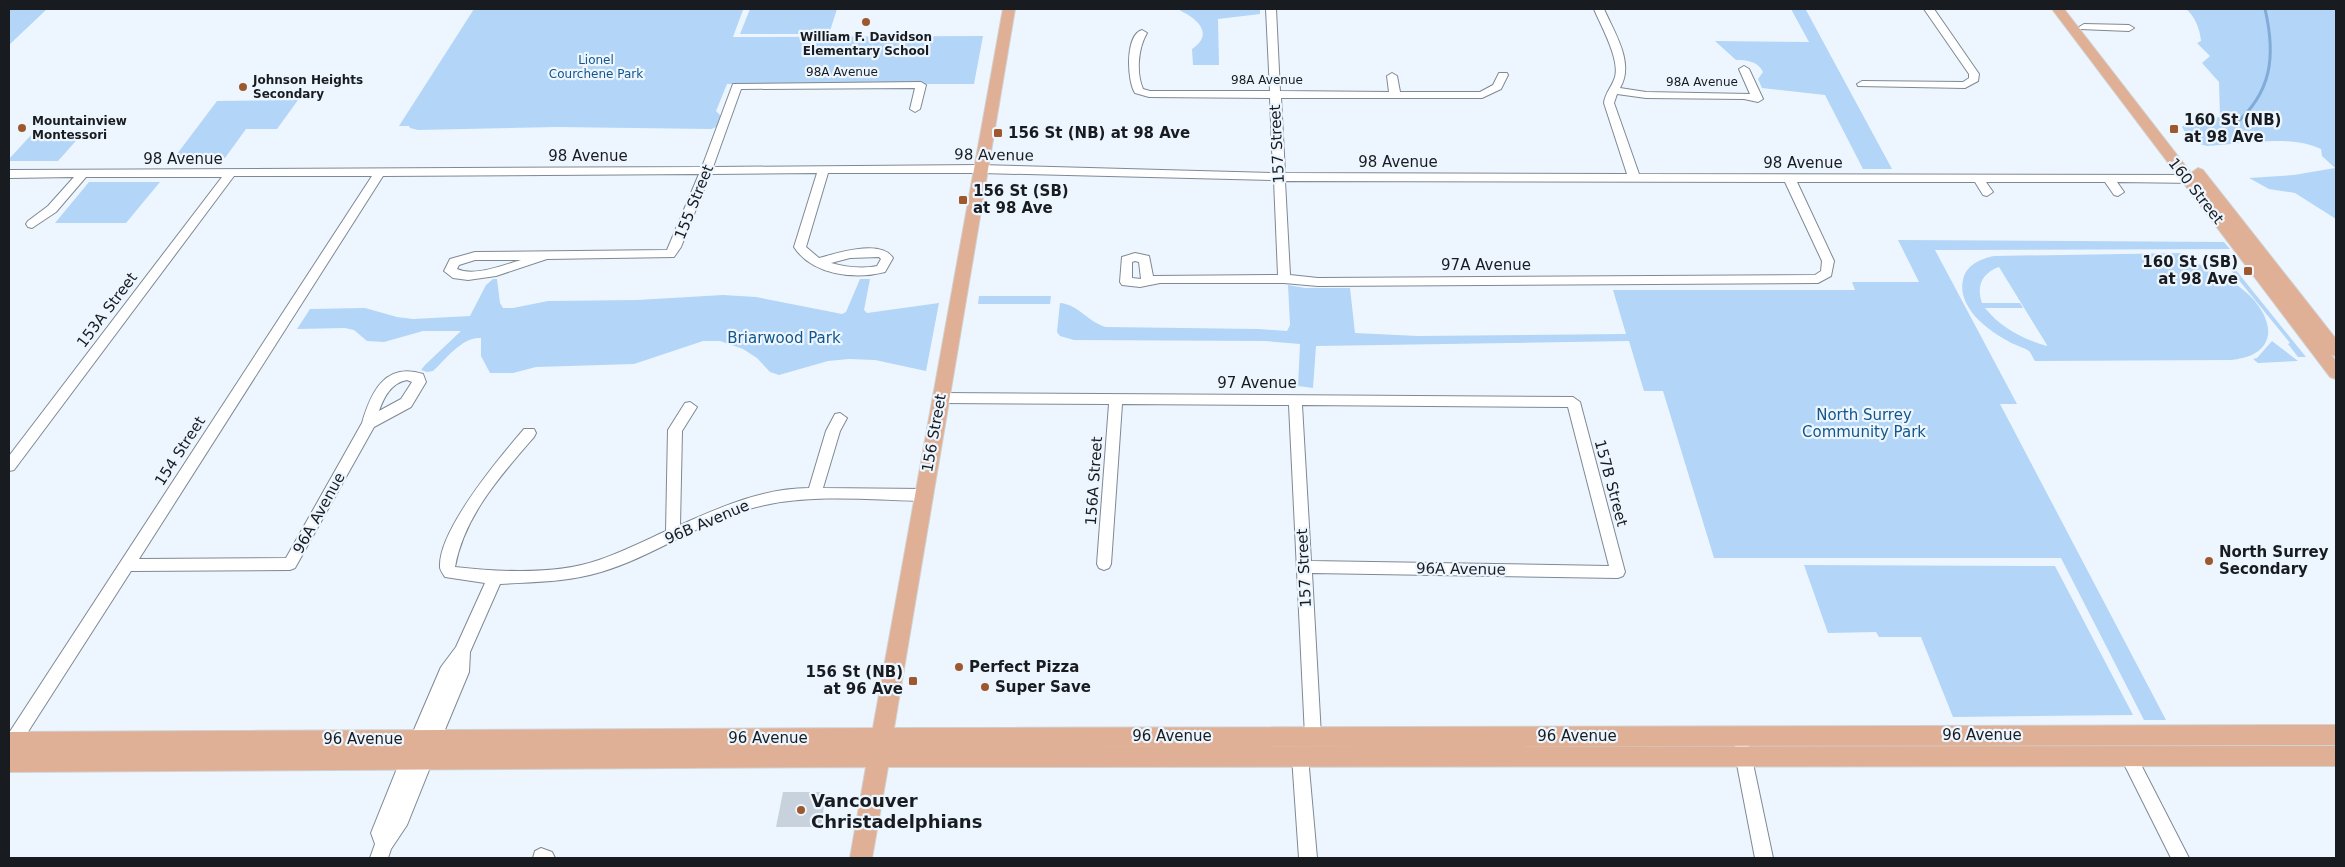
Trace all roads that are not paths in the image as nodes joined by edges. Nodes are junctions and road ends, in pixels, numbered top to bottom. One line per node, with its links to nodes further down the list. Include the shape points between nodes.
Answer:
1 (1009, 9): 19 (main road, 156 Street)
2 (1270, 9): 16 (street, 157 Street)
3 (1599, 9): 15 (street, via 1620,65 1621,76)
4 (1929, 9): 13 (street, via 1974,74 1974,79 1965,85)
5 (2058, 9): 31 (main road, 160 Street)
6 (2070, 9): 7 (main road, 160 Street)
7 (2084, 27): 8 (street); 31 (main road, 160 Street)
8 (2128, 28)
9 (1142, 33): 16 (street, 98A Avenue, via 1138,39 1134,80 1139,91 1154,94)
10 (1744, 69): 15 (street, 98A Avenue, via 1758,99 1744,96 1639,95)
11 (1504, 75): 17 (street, 98A Avenue, via 1497,87 1482,95)
12 (1392, 76): 17 (street)
13 (1862, 84)
14 (738, 86): 18 (street, 98A Avenue, via 921,85); 20 (street, 155 Street)
15 (1614, 90): 27 (street, via 1609,99 1610,110)
16 (1275, 94): 17 (street, 98A Avenue); 26 (street, 157 Street)
17 (1395, 95)
18 (915, 109)
19 (980, 170): 21 (street, 98 Avenue); 26 (street, 98 Avenue); 41 (main road, 156 Street)
20 (706, 171): 21 (street, 98 Avenue); 22 (street, 98 Avenue); 35 (street, 155 Street, via 670,254)
21 (823, 171): 36 (street, via 800,247 804,256)
22 (380, 172): 25 (street, 98 Avenue); 54 (street, 154 Street)
23 (9, 174): 24 (street, 98 Avenue)
24 (83, 174): 25 (street, 98 Avenue); 34 (street, via 52,209)
25 (231, 174): 49 (street, 153A Street)
26 (1279, 177): 27 (street, 98 Avenue); 37 (street, 157 Street)
27 (1634, 178): 28 (street, 98 Avenue)
28 (1789, 178): 29 (street, 98 Avenue); 37 (street, 97A Avenue, via 1828,260 1825,276 1818,279 1318,282)
29 (1978, 178): 30 (street, 98 Avenue); 32 (street)
30 (2108, 178): 31 (street, 98 Avenue); 33 (street)
31 (2194, 179): 39 (main road, 160 Street); 40 (main road, 160 Street)
32 (1986, 192)
33 (2118, 192)
34 (32, 224)
35 (544, 256): 35 (street, 155 Street, via 484,274 460,276 450,271 454,262 475,256)
36 (819, 262)
37 (1284, 279): 38 (street, 97A Avenue)
38 (1147, 281)
39 (2336, 350)
40 (2336, 372)
41 (940, 398): 43 (street, 97 Avenue); 51 (main road, 156 Street)
42 (1295, 399): 43 (street, 97 Avenue); 44 (street, 97 Avenue); 55 (street, 157 Street)
43 (1116, 400): 53 (street, 156A Street)
44 (1573, 402): 56 (street, 157B Street)
45 (690, 407): 52 (street, via 676,430)
46 (840, 418): 50 (street)
47 (368, 424): 54 (street, 96A Avenue, via 290,564)
48 (529, 433): 57 (street, via 487,487 450,546 446,568 450,573)
49 (9, 466)
50 (814, 494): 51 (street, 96B Avenue); 52 (street, 96B Avenue, via 755,501)
51 (924, 495): 63 (main road, 156 Street)
52 (673, 536): 57 (street, 96B Avenue, via 589,569)
53 (1104, 564)
54 (126, 565): 64 (street, 154 Street)
55 (1303, 567): 56 (street, 96A Avenue); 59 (street, 157 Street)
56 (1618, 572)
57 (495, 578): 61 (street, via 462,652 461,672)
58 (2336, 735): 62 (main road, 96 Avenue)
59 (1313, 736): 60 (main road, 96 Avenue); 63 (main road, 96 Avenue)
60 (1421, 737): 62 (main road, 96 Avenue); 67 (main road, via 1383,746 1316,746 1306,749)
61 (426, 739): 63 (main road, 96 Avenue); 64 (main road, 96 Avenue); 68 (main road)
62 (1742, 746): 65 (main road, 96 Avenue); 67 (main road, 96 Avenue); 72 (street)
63 (880, 748): 67 (main road, 96 Avenue); 68 (main road, 96 Avenue); 70 (main road, 156 Street)
64 (10, 749): 68 (main road, 96 Avenue)
65 (2128, 756): 66 (main road, 96 Avenue); 73 (street)
66 (2336, 756)
67 (1300, 757): 71 (street)
68 (410, 761): 69 (street, via 401,819)
69 (382, 851)
70 (861, 858)
71 (1308, 858)
72 (1764, 858)
73 (2180, 858)

